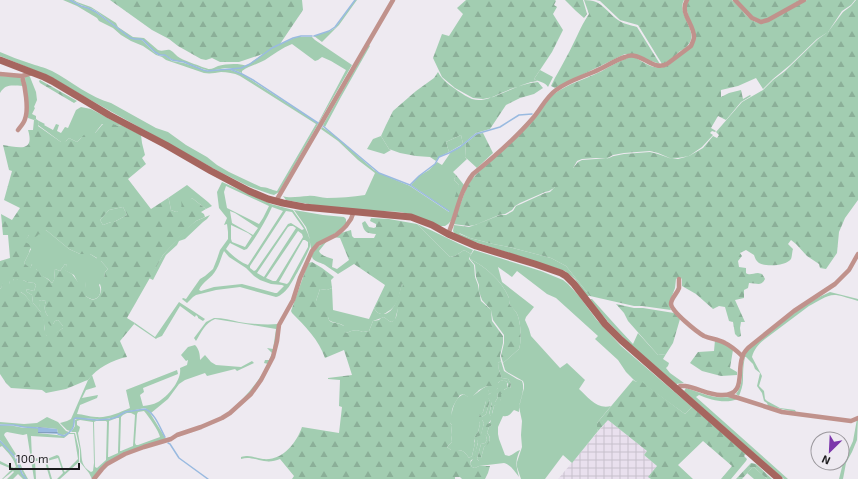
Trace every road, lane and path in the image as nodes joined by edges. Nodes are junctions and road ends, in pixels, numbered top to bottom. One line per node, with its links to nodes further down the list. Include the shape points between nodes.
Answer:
1 (393, 0): 10 (street)
2 (687, 0): 12 (street, via 684,7 694,36 691,46 663,66 638,56 626,56 555,90 521,131 470,178)
3 (735, 0): 4 (street, via 752,18 761,22)
4 (804, 0)
5 (0, 60): 6 (main road)
6 (34, 73): 8 (street); 10 (main road, via 211,171 249,191)
7 (0, 74): 8 (street)
8 (22, 76): 9 (street, via 26,115)
9 (18, 130)
10 (276, 201): 11 (main road, via 304,207)
11 (354, 211): 12 (main road, via 411,217); 19 (street, via 351,220 342,230 318,244 312,251 293,300 279,325 273,358 262,380 251,394 222,418 125,454 107,464)
12 (448, 234): 16 (main road, via 566,276 613,333)
13 (858, 254): 15 (street, via 849,270 840,279 754,342)
14 (679, 279): 15 (street, via 679,287 671,303 675,312 704,336 726,344)
15 (742, 356): 17 (street, via 739,384)
16 (676, 390): 17 (street, via 679,387 690,386 712,394); 20 (main road)
17 (729, 395): 18 (street, via 782,412 851,420)
18 (858, 418)
19 (94, 479)
20 (779, 479)

